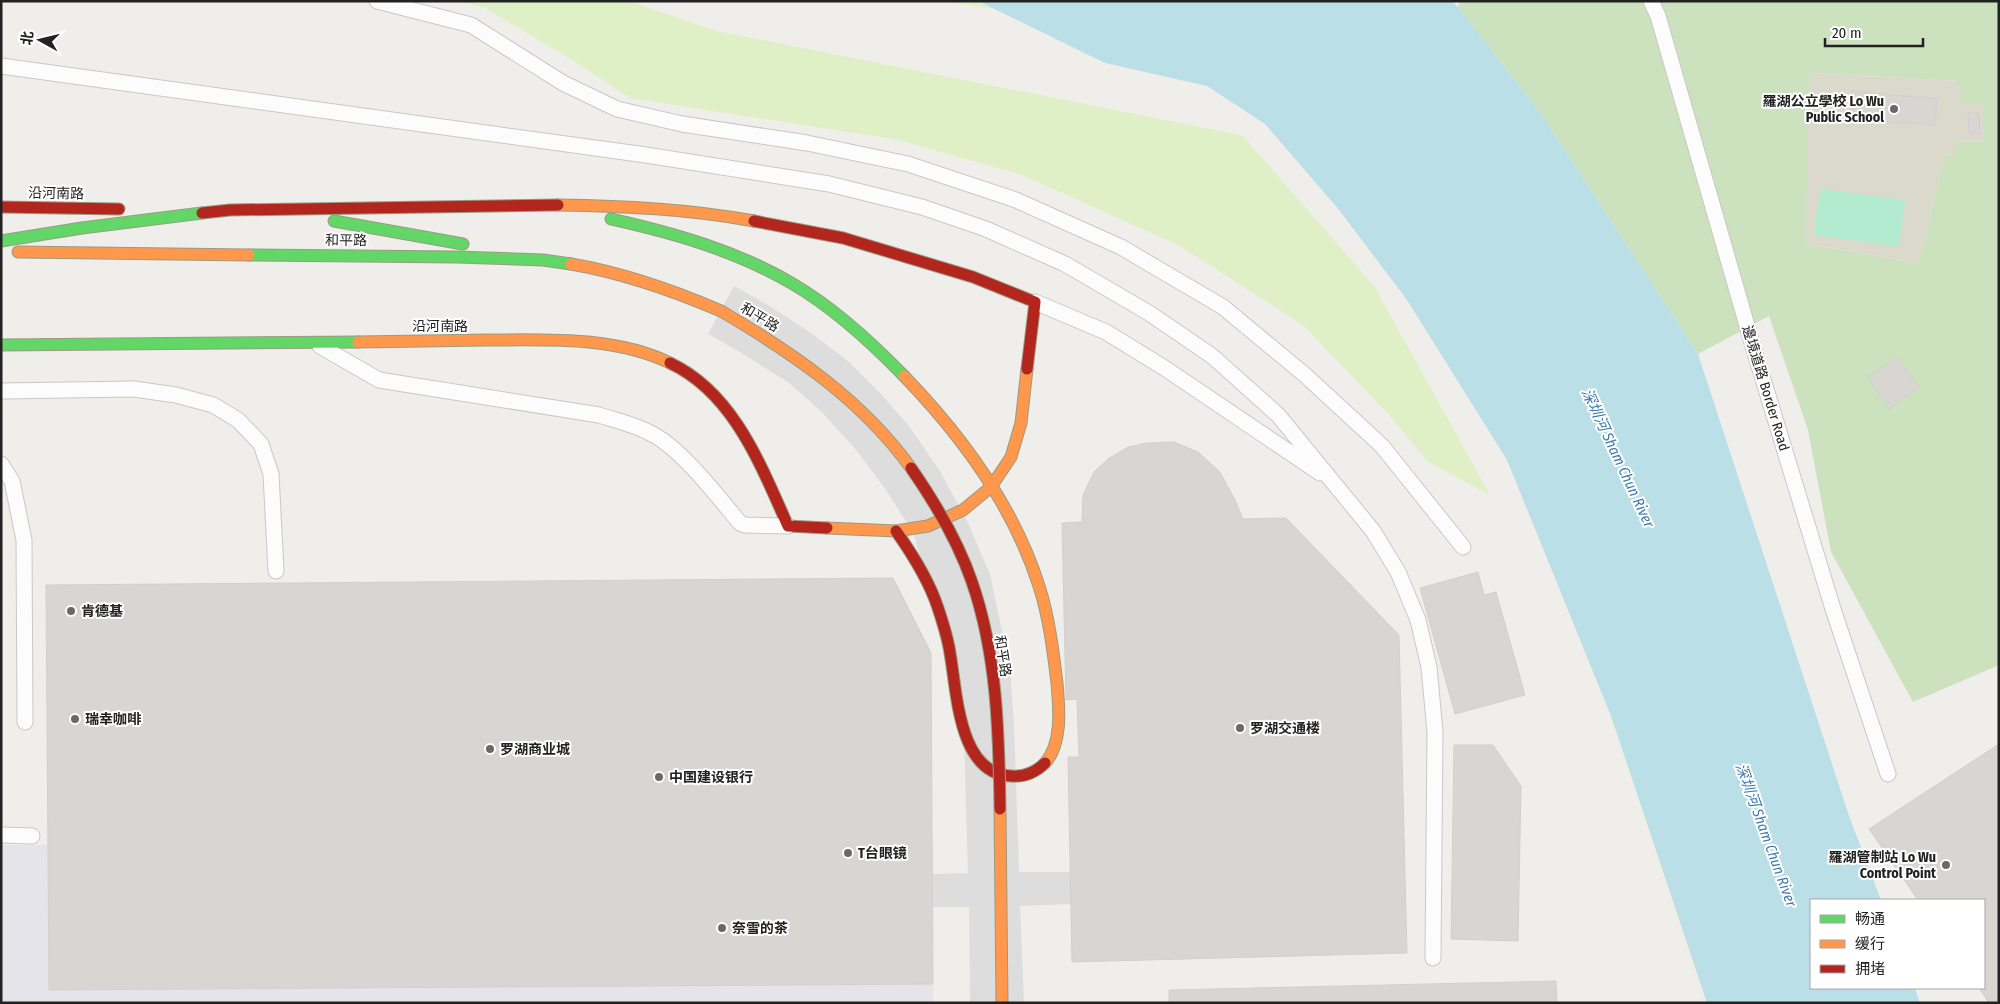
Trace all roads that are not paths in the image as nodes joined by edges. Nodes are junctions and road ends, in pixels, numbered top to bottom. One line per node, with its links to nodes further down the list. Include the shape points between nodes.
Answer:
1 (377, 1): 19 (lane, via 471,24 563,83 617,109 682,124 908,164 1016,200 1121,247 1223,308 1305,374 1382,446)
2 (1650, 1): 22 (lane, 邊境道路 Border Road, via 1658,16 1749,334 1833,609)
3 (1, 66): 15 (lane, via 750,171 829,184 922,206 986,229 1065,264 1149,313 1212,356 1278,415)
4 (512, 205): 6 (main road); 10 (main road, via 630,206 741,219 843,238 972,277); 16 (main road, via 580,213 670,233 707,244 793,284 838,315 888,359 952,429)
5 (1, 207): 6 (main road, 沿河南路)
6 (230, 210): 7 (main road); 9 (main road, via 328,220)
7 (1, 241)
8 (11, 253): 9 (main road, 和平路)
9 (544, 260): 26 (main road, 和平路, bridge, via 642,280 721,310 771,340 848,399 917,476 948,527 972,583 986,639 999,752)
10 (1035, 302): 15 (lane, via 1106,332); 16 (main road, via 1021,424 1011,457)
11 (312, 342): 12 (main road, 沿河南路); 17 (lane, via 379,380 599,415 632,425 655,435 677,453 740,523); 17 (main road, 沿河南路, via 576,342 657,356 686,372 717,396 757,459)
12 (1, 345)
13 (1, 391): 20 (lane, via 134,389 213,405 238,420 261,444 272,474)
14 (1, 464): 21 (lane, via 12,481 24,540)
15 (1335, 483): 25 (lane, via 1373,531 1398,572 1418,620 1429,667 1435,732)
16 (991, 488): 18 (main road, via 963,510 928,526); 18 (main road, via 1014,526 1036,576 1050,630 1057,681 1056,739 1051,757 1039,769 1025,776 1009,777 990,771 980,764 969,747 937,605 921,568)
17 (788, 526): 18 (main road)
18 (896, 531)
19 (1463, 547)
20 (276, 571)
21 (25, 722)
22 (1888, 774)
23 (1, 834): 24 (lane)
24 (32, 836)
25 (1433, 958)
26 (1002, 1003)

